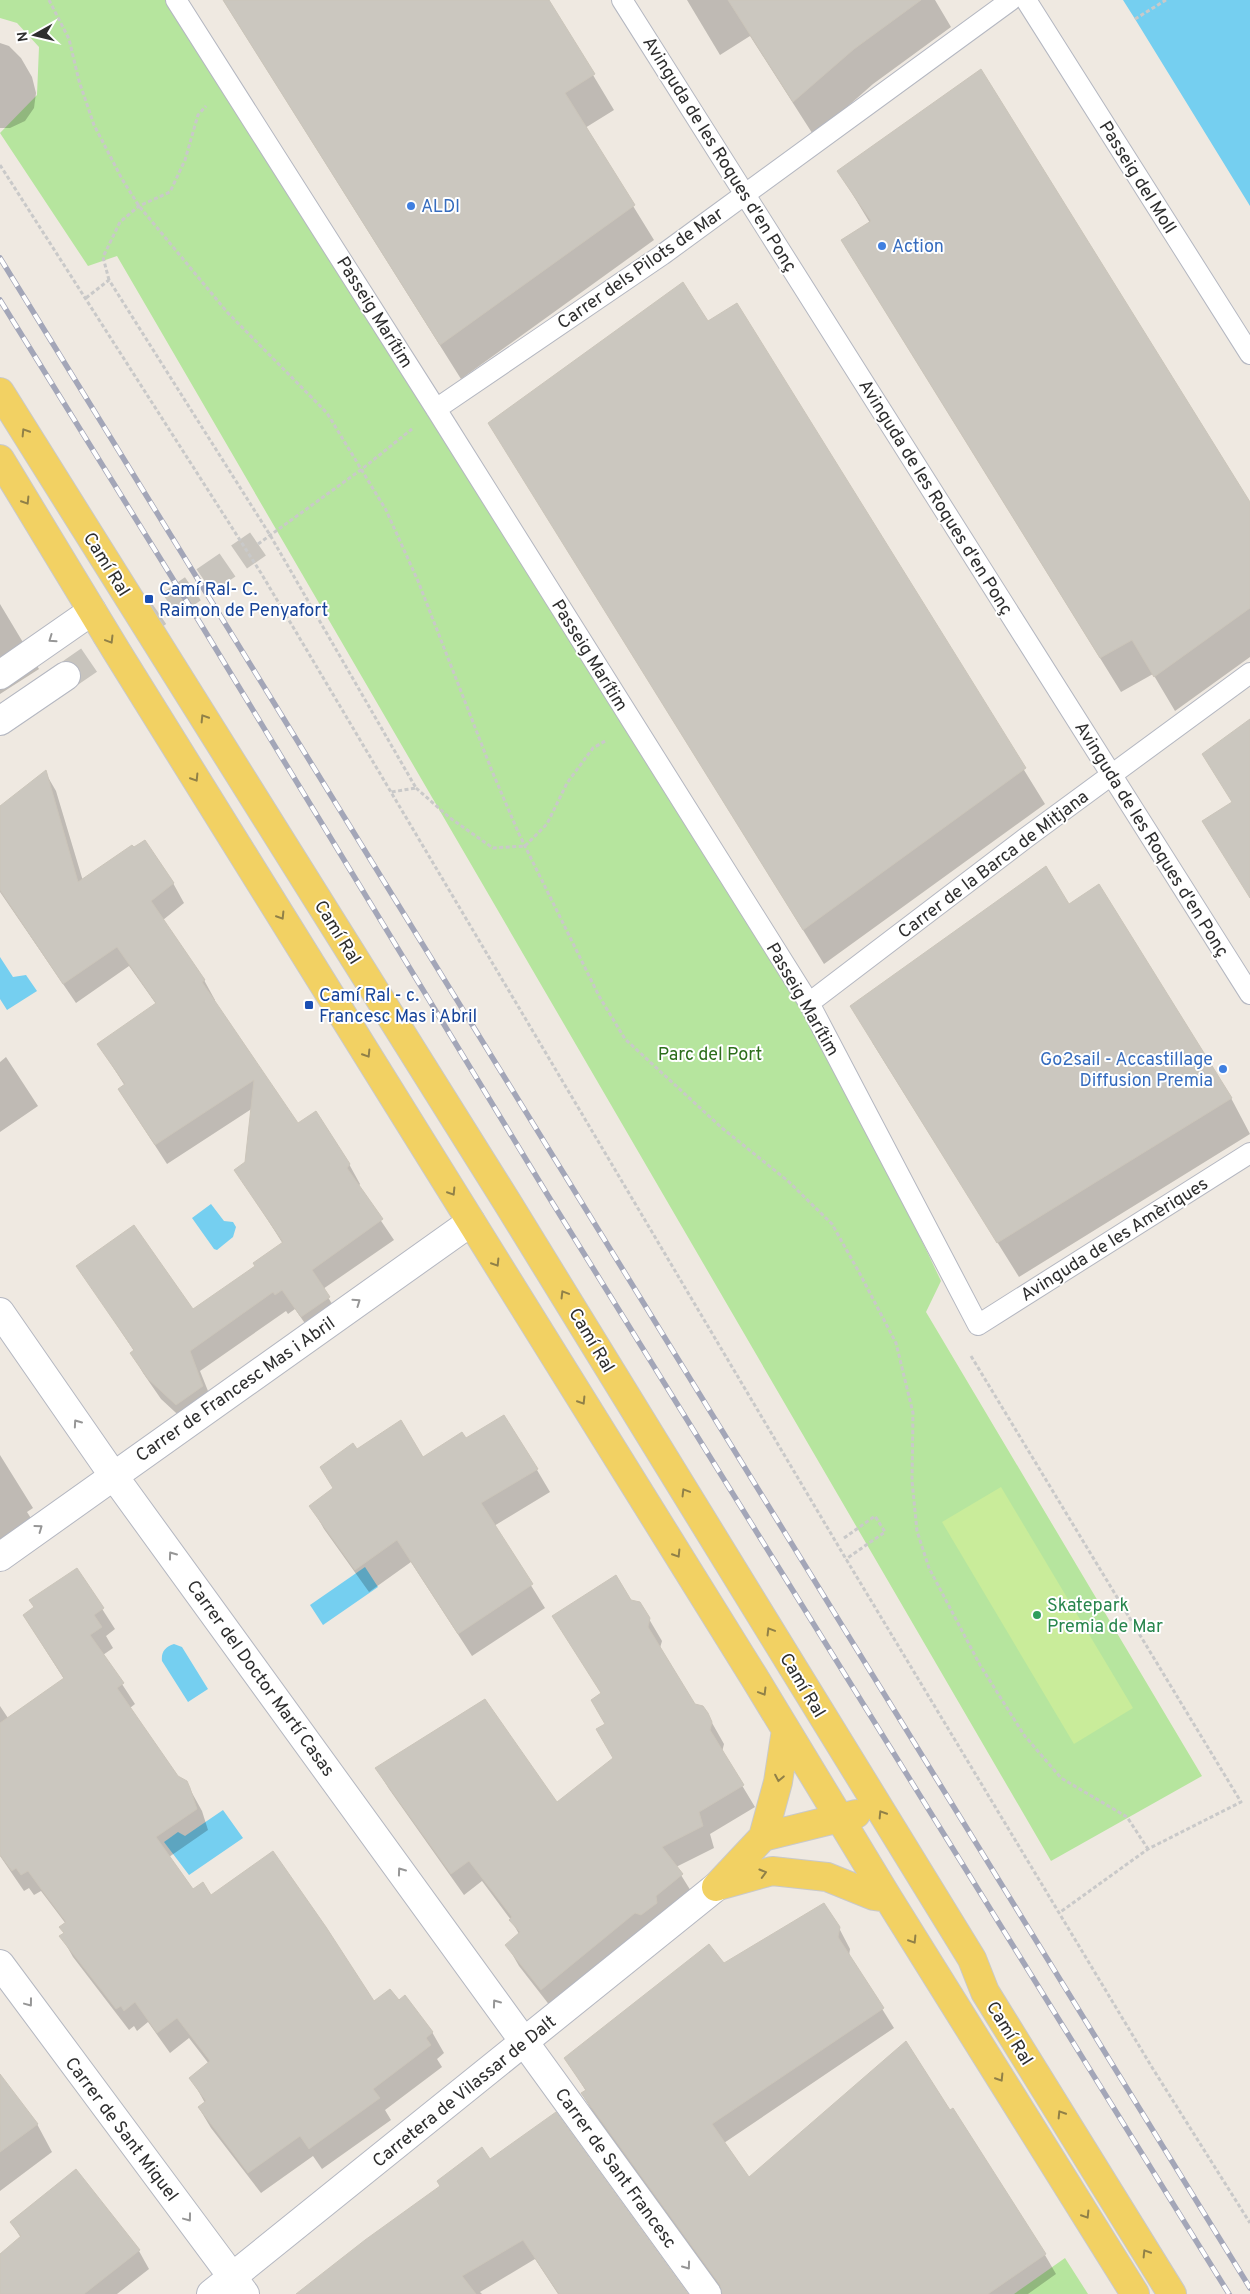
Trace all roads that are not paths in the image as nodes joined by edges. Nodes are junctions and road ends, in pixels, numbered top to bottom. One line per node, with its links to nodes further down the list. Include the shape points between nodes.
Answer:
1 (176, 0): 8 (lane, Passeig Marítim)
2 (622, 0): 5 (lane, Avinguda de les Roques d'en Ponç)
3 (1011, 0): 5 (lane, Carrer dels Pilots de Mar)
4 (1026, 0): 6 (lane, Passeig del Moll)
5 (745, 194): 8 (lane, Carrer dels Pilots de Mar, via 662,255); 15 (lane, Avinguda de les Roques d'en Ponç)
6 (1250, 354)
7 (0, 392): 30 (main road, Camí Ral, one-way to 7, via 972,1958 508,1202)
8 (436, 409): 17 (lane, Passeig Marítim)
9 (0, 459): 10 (main road, Camí Ral, one-way to 10)
10 (92, 611): 12 (street, one-way to 12); 19 (main road, Camí Ral, one-way to 19)
11 (1250, 673): 15 (lane, Carrer de la Barca de Mitjana)
12 (0, 675)
13 (66, 676): 14 (street)
14 (0, 721)
15 (1112, 775): 16 (lane, Avinguda de les Roques d'en Ponç); 17 (lane, Carrer de la Barca de Mitjana)
16 (1250, 994)
17 (809, 1003): 21 (lane, Passeig Marítim)
18 (1250, 1153): 21 (lane, Avinguda de les Amèriques)
19 (470, 1222): 22 (street, Carrer de Francesc Mas i Abril, one-way to 19); 24 (main road, Camí Ral, one-way to 24)
20 (0, 1312): 22 (street, Carrer del Doctor Martí Casas, one-way to 20)
21 (978, 1325)
22 (113, 1475): 23 (street, Carrer de Francesc Mas i Abril, one-way to 22); 31 (street, Carrer del Doctor Martí Casas, one-way to 22)
23 (0, 1557)
24 (786, 1730): 25 (main road, Camí Ral); 26 (main road, one-way to 26, via 778,1782)
25 (840, 1817): 26 (main road); 28 (main road, Camí Ral); 30 (main road, via 856,1814 887,1850 953,1959)
26 (763, 1838): 27 (main road)
27 (716, 1887): 28 (main road, one-way to 28, via 772,1871 826,1877 874,1896); 31 (street, Carretera de Vilassar de Dalt)
28 (888, 1898): 35 (main road, Camí Ral, one-way to 35)
29 (0, 1964): 32 (street, Carrer de Sant Miquel, one-way to 32)
30 (985, 1992): 36 (main road, Camí Ral, one-way to 30)
31 (524, 2042): 32 (street, Carretera de Vilassar de Dalt); 34 (street, Carrer de Sant Francesc, one-way to 34)
32 (239, 2285): 33 (street, Carretera de Vilassar de Dalt)
33 (211, 2294)
34 (707, 2294)
35 (1135, 2294)
36 (1172, 2294)

